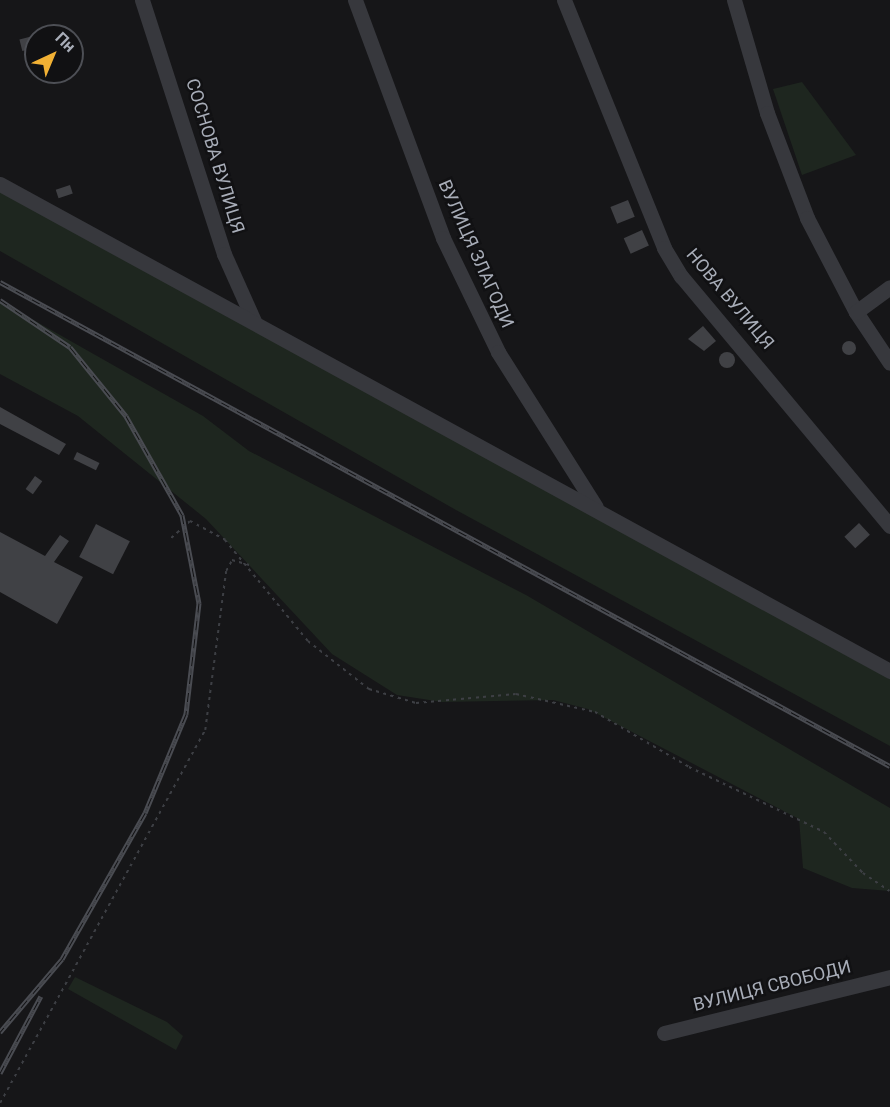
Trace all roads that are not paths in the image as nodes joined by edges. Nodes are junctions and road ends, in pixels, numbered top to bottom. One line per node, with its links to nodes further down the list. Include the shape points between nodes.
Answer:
1 (141, 0): 8 (street, СОСНОВА ВУЛИЦЯ, via 224,255)
2 (355, 0): 10 (street, ВУЛИЦЯ ЗЛАГОДИ, via 443,238 498,352)
3 (564, 0): 11 (street, НОВА ВУЛИЦЯ, via 664,248 681,276)
4 (734, 0): 7 (street, via 767,113 807,218)
5 (0, 184): 8 (street)
6 (890, 287): 7 (street)
7 (856, 312): 9 (street)
8 (254, 321): 10 (street, via 556,492)
9 (890, 363)
10 (596, 507): 12 (street)
11 (890, 526)
12 (890, 671)
13 (890, 977): 14 (street, ВУЛИЦЯ СВОБОДИ)
14 (664, 1033)

